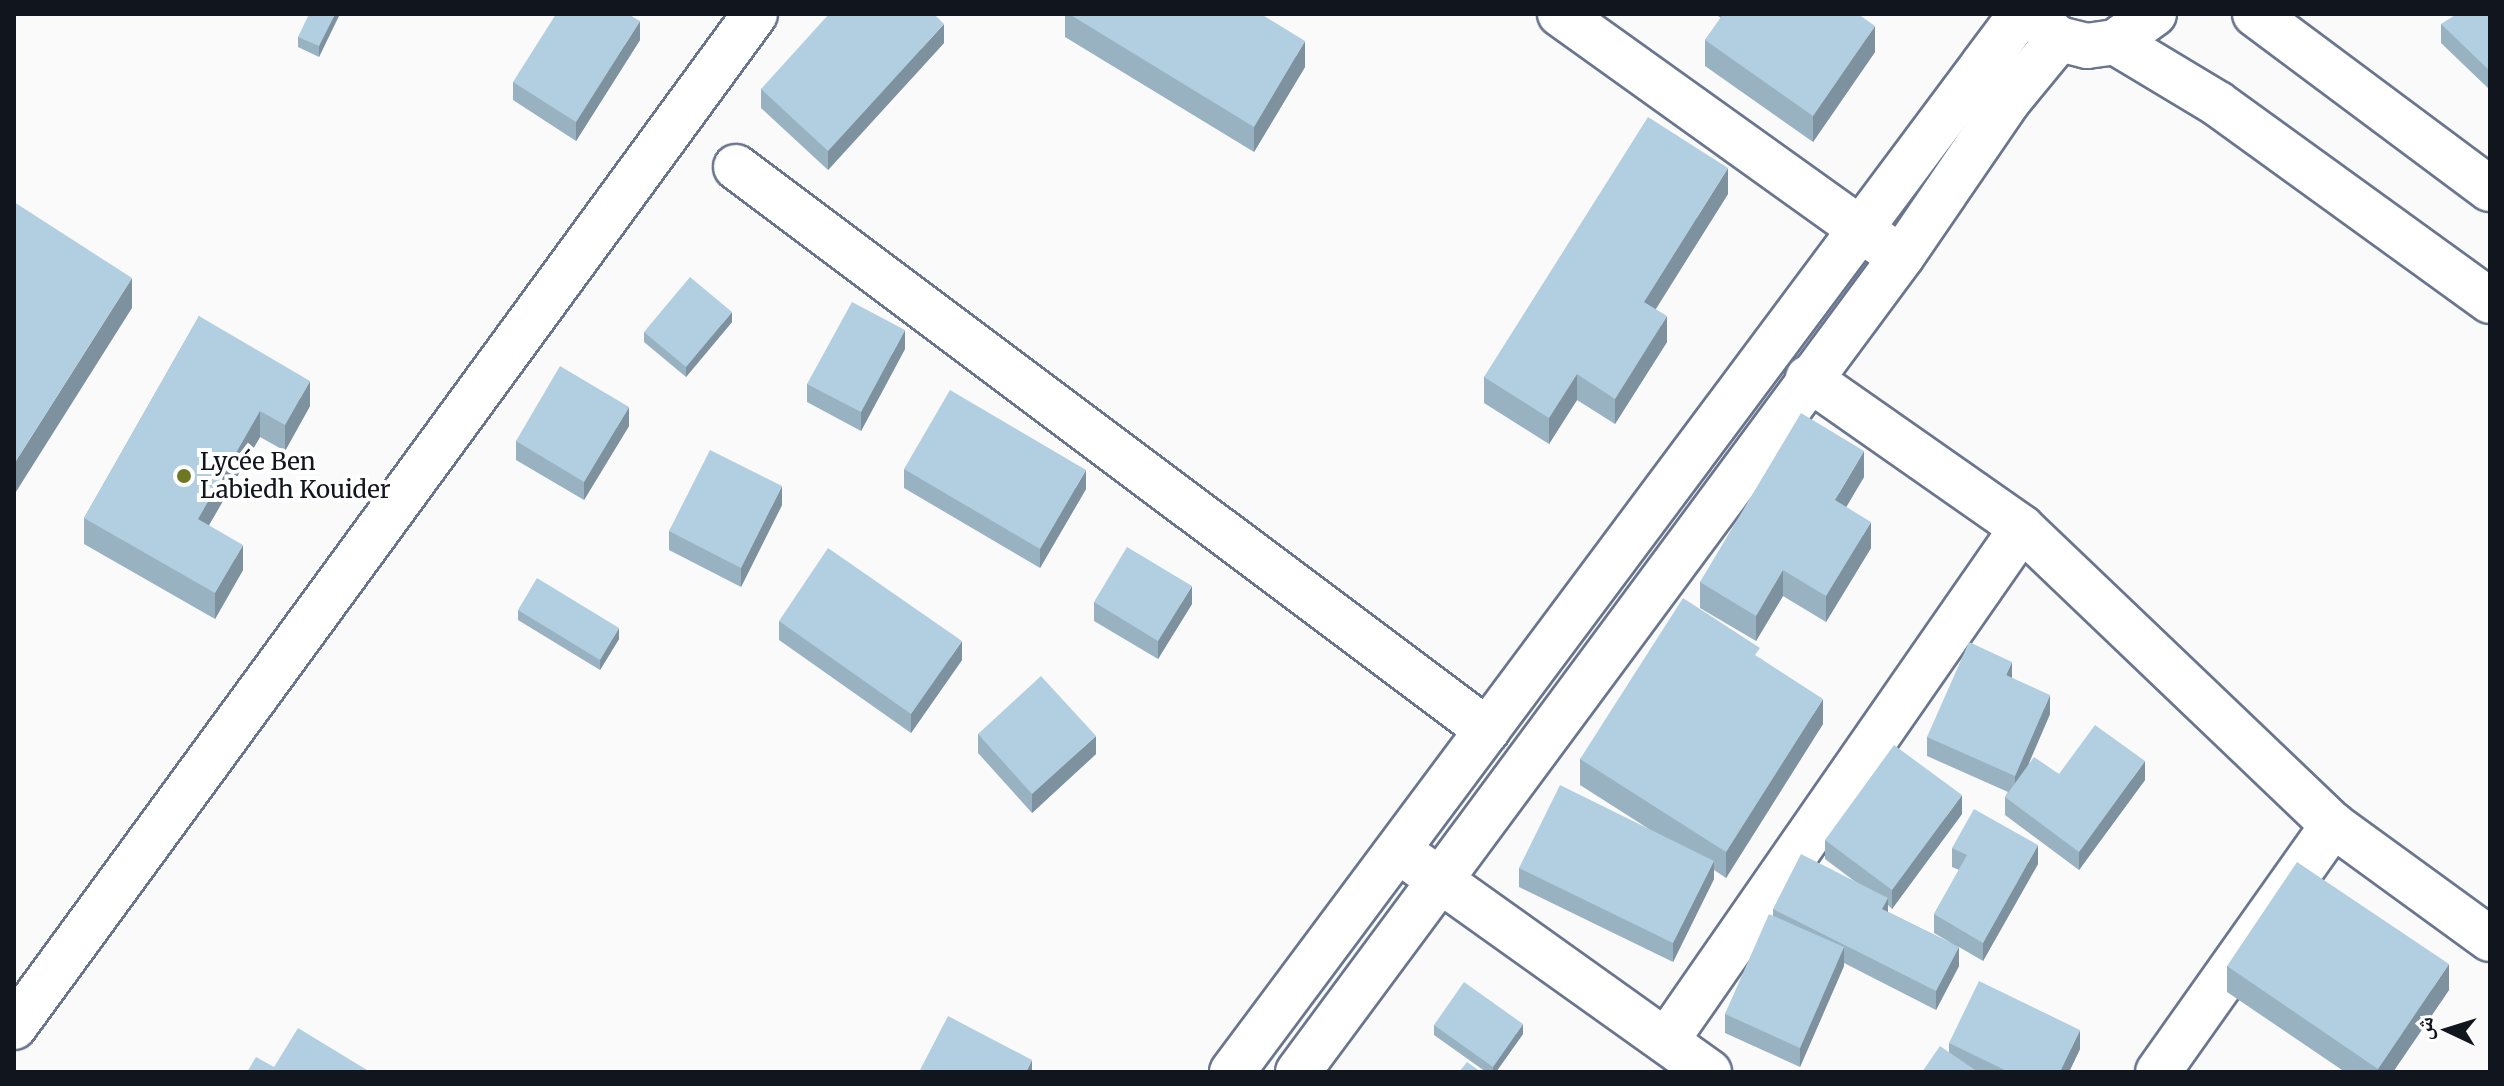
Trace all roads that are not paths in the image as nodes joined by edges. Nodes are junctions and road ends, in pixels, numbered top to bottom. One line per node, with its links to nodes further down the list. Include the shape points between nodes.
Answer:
1 (755, 14): 20 (street)
2 (1560, 14): 10 (street)
3 (2021, 14): 10 (street)
4 (2154, 14): 7 (street)
5 (2255, 14): 9 (street)
6 (2044, 27): 7 (street, via 2087,46); 11 (street, via 2015,91)
7 (2115, 42): 12 (street, via 2218,104)
8 (736, 167): 15 (street)
9 (2490, 189)
10 (1861, 232): 11 (street); 15 (street)
11 (1902, 256): 13 (street)
12 (2490, 301)
13 (1808, 378): 14 (street); 18 (street)
14 (2022, 528): 16 (street); 21 (street)
15 (1487, 730): 17 (street)
16 (2333, 825): 19 (street); 25 (street)
17 (1398, 850): 18 (street); 22 (street)
18 (1439, 880): 21 (street); 23 (street)
19 (2490, 939)
20 (14, 1027)
21 (1666, 1041): 24 (street)
22 (1232, 1072)
23 (1298, 1072)
24 (1709, 1072)
25 (2158, 1072)

